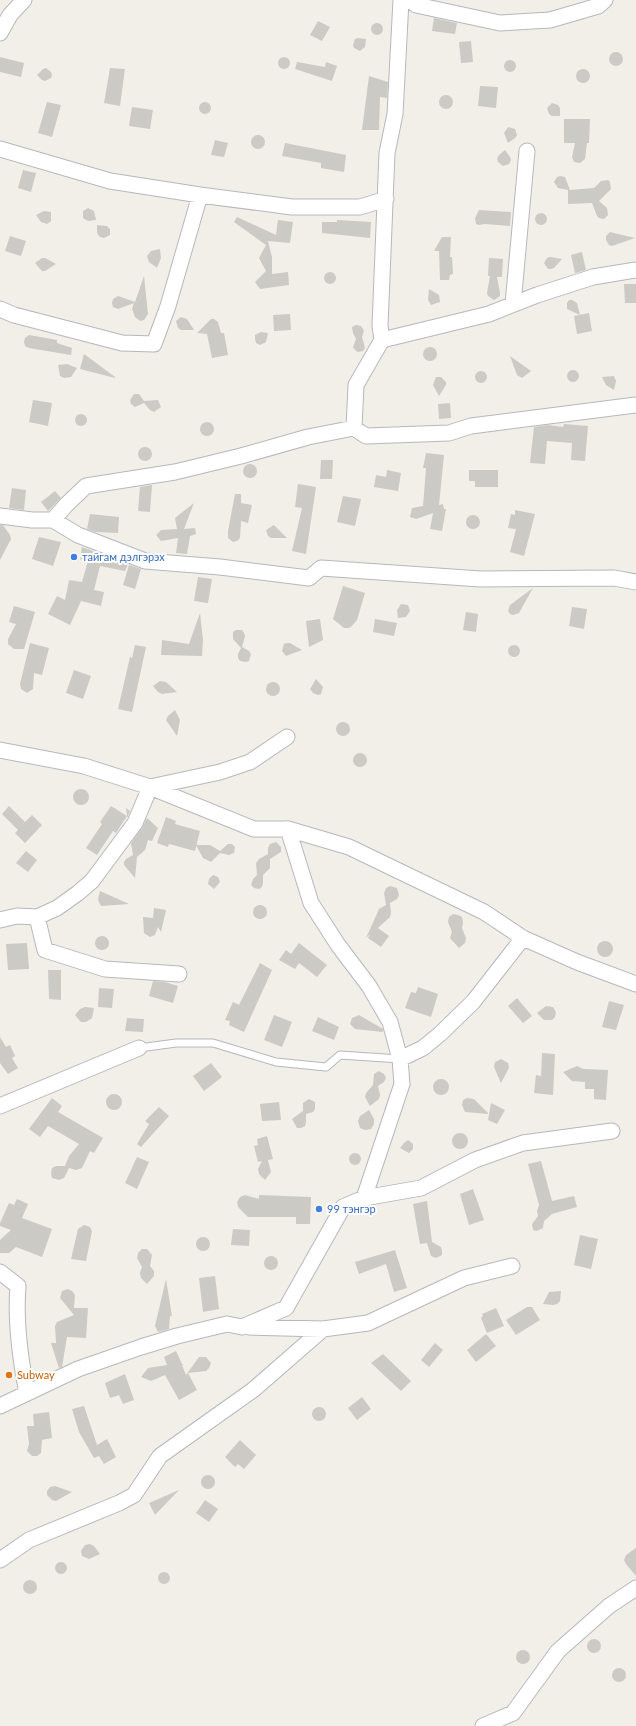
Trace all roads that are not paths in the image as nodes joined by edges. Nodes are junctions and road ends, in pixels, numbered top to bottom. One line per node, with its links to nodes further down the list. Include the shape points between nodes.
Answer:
1 (24, 0): 5 (street, via 10,15)
2 (401, 0): 9 (street, via 395,114 387,154)
3 (410, 0): 4 (street, via 416,4 500,23 550,20 598,6)
4 (605, 0)
5 (0, 34)
6 (0, 149): 8 (street, via 110,181)
7 (527, 151): 11 (street)
8 (200, 195): 9 (street, via 292,207 360,207); 12 (street, via 168,306 154,344 122,343 14,315)
9 (386, 199): 13 (street, via 380,326)
10 (636, 270): 11 (street, via 593,277)
11 (513, 304): 13 (street, via 489,314)
12 (0, 309)
13 (382, 340): 15 (street, via 356,385)
14 (636, 405): 15 (street, via 471,426 449,433 366,436)
15 (354, 428): 17 (street, via 308,437 175,472 86,486)
16 (0, 516): 17 (street)
17 (54, 520): 18 (street, via 78,535 145,561 309,578 321,568 481,579 614,578)
18 (636, 582)
19 (287, 737): 21 (street, via 250,762 220,772)
20 (0, 750): 21 (street, via 84,766)
21 (150, 787): 22 (street, via 254,829); 23 (street, via 135,823 92,881 57,908)
22 (288, 829): 25 (street, via 349,847 484,912); 29 (street, via 312,903 338,946 369,986 390,1022)
23 (37, 917): 24 (street, via 17,916); 26 (street, via 45,950 105,968)
24 (0, 920)
25 (523, 938): 27 (street); 29 (street, via 474,1002 423,1048)
26 (179, 974)
27 (636, 984)
28 (139, 1048): 29 (lane, via 176,1043 213,1043 276,1062 326,1067 340,1055); 30 (street)
29 (400, 1059): 32 (street, via 402,1084)
30 (0, 1106)
31 (612, 1131): 32 (street, via 523,1143 475,1160 421,1188)
32 (364, 1198): 35 (street, via 343,1207 286,1308)
33 (512, 1266): 36 (street, via 464,1278 368,1323)
34 (0, 1272): 37 (street, via 18,1286 16,1311 21,1366)
35 (242, 1327): 36 (street); 37 (street, via 227,1324 141,1347 78,1370)
36 (323, 1329): 39 (street, via 252,1390 160,1456 134,1495 29,1540)
37 (27, 1393): 38 (street)
38 (0, 1406)
39 (0, 1560)
40 (636, 1588): 41 (street, via 609,1606 558,1650 513,1713)
41 (483, 1726)

